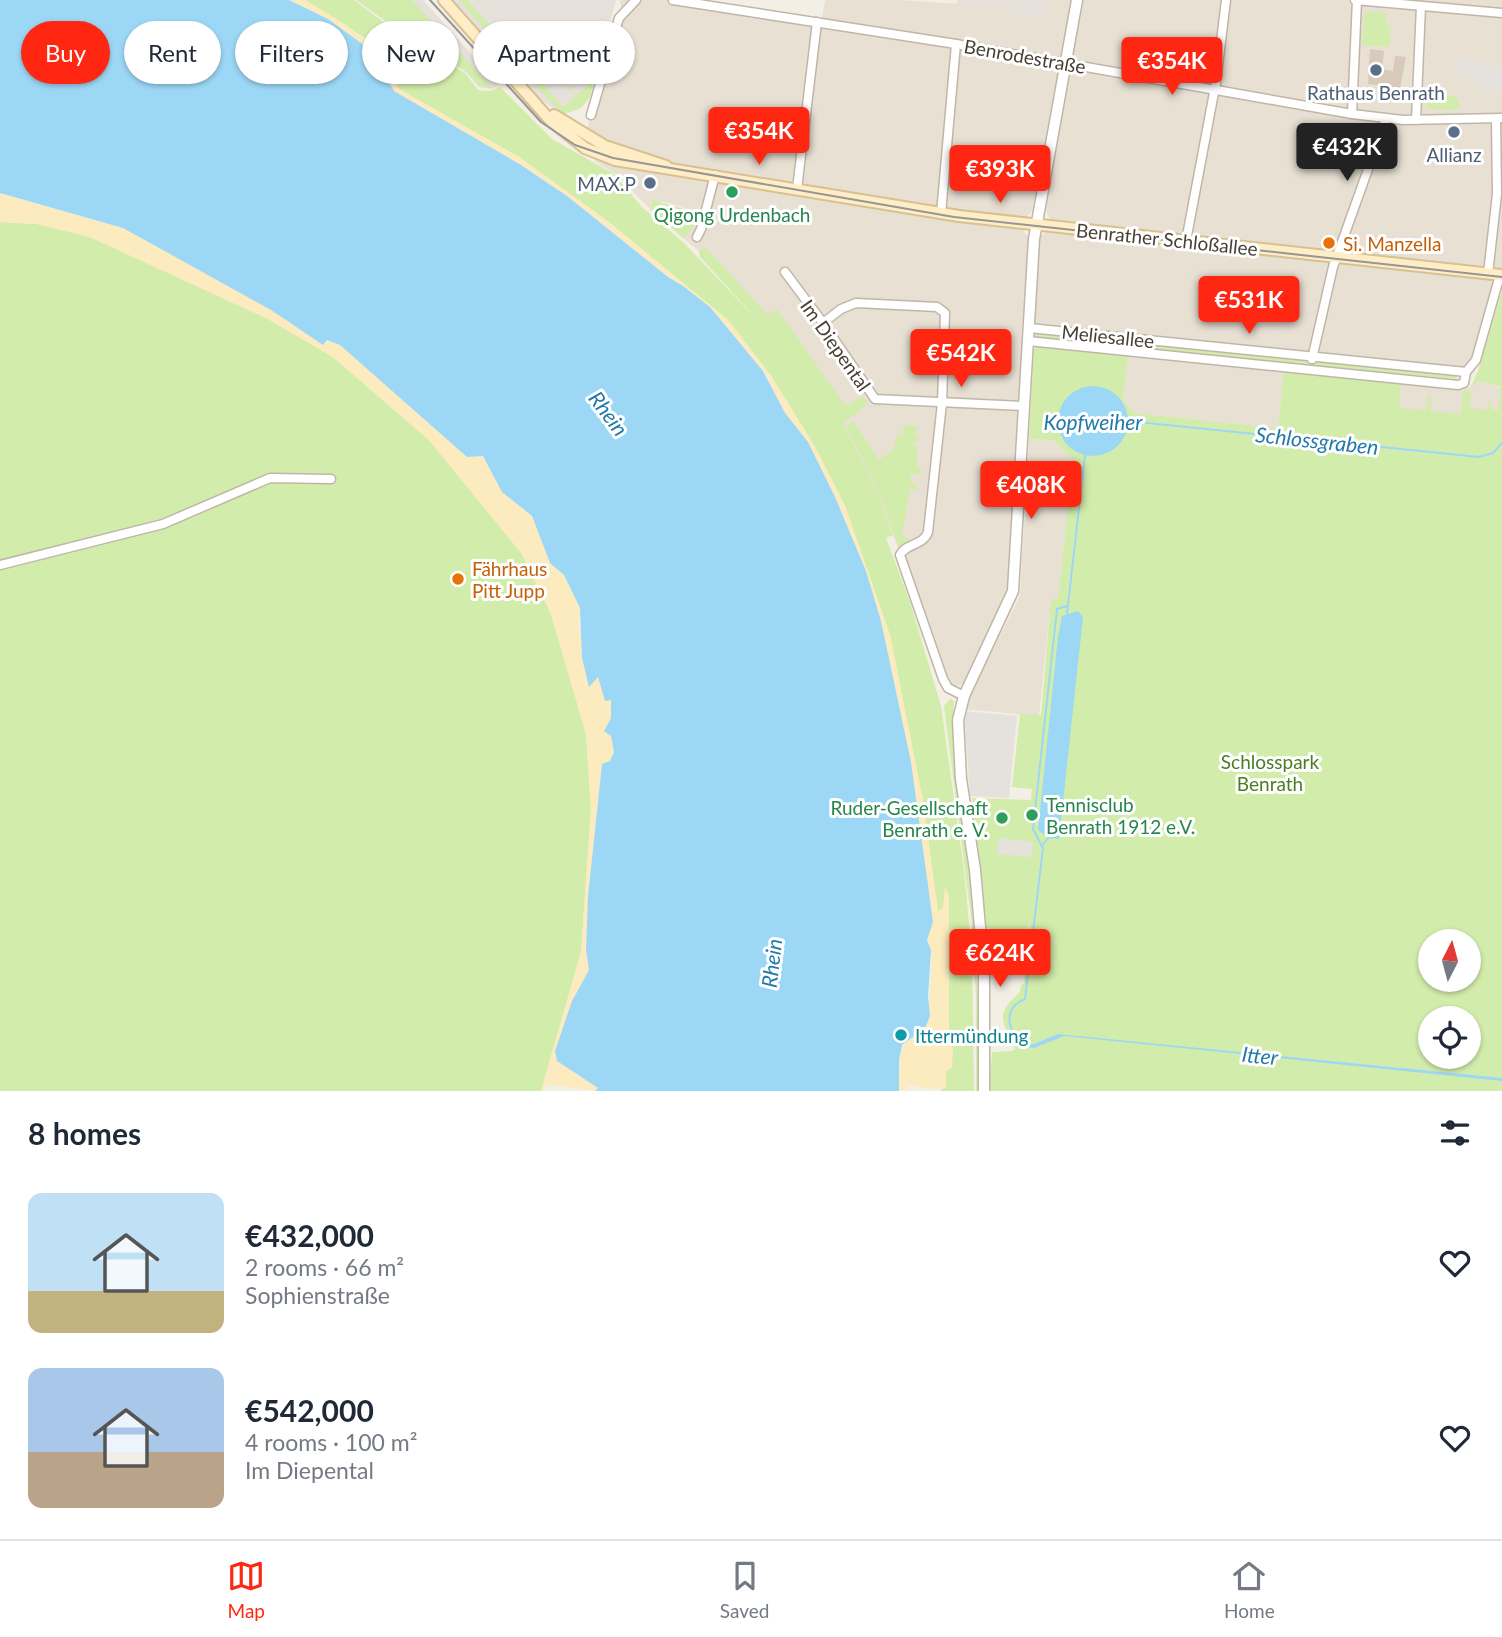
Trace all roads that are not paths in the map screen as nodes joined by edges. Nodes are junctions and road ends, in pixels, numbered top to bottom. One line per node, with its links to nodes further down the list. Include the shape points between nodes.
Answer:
1 (444, 0): 18 (main road, Benrather Schloßallee, via 534,100 587,143 622,161)
2 (673, 0): 9 (street, Benrodestraße)
3 (1077, 0): 11 (street)
4 (1226, 0): 12 (street)
5 (1356, 0): 7 (street); 13 (street)
6 (634, 1): 14 (street, via 619,18)
7 (1423, 4): 8 (street); 17 (street)
8 (1502, 13)
9 (817, 22): 10 (street, Benrodestraße); 19 (street)
10 (956, 44): 11 (street, Benrodestraße); 20 (street)
11 (1065, 62): 12 (street, Benrodestraße); 21 (street)
12 (1214, 90): 13 (street, Benrodestraße); 23 (street)
13 (1352, 114): 15 (street, Benrodestraße)
14 (591, 115)
15 (1386, 119): 17 (street, Benrodestraße); 24 (street)
16 (1499, 119): 17 (street, Benrodestraße); 26 (street)
17 (1416, 120)
18 (715, 175): 19 (main road, Benrather Schloßallee); 22 (street)
19 (797, 189): 20 (main road, Benrather Schloßallee)
20 (941, 214): 21 (main road, Benrather Schloßallee)
21 (1036, 225): 23 (main road, Benrather Schloßallee); 29 (street)
22 (696, 237)
23 (1185, 241): 24 (main road, Benrather Schloßallee)
24 (1336, 257): 26 (main road, Benrather Schloßallee); 31 (street)
25 (785, 272): 28 (street, Im Diepental)
26 (1488, 274): 27 (main road, Benrather Schloßallee)
27 (1501, 275): 33 (street, via 1476,360)
28 (823, 323): 34 (street, Im Diepental, via 875,399); 34 (street, via 856,303 942,309 946,318)
29 (1029, 327): 30 (street); 31 (street, Meliesallee)
30 (1028, 341): 32 (street, Meliesallee); 35 (street)
31 (1312, 357): 32 (street); 33 (street, Meliesallee)
32 (1308, 370): 33 (street, Meliesallee, via 1458,385 1466,380)
33 (1466, 372)
34 (942, 403): 35 (street, Im Diepental); 38 (street, via 926,537 900,552 943,679 948,688)
35 (1023, 405): 38 (street, via 1013,591)
36 (331, 479): 37 (street, via 271,478 163,524)
37 (0, 565)
38 (964, 696): 39 (street, via 958,720 959,749 984,973)
39 (984, 1091)

